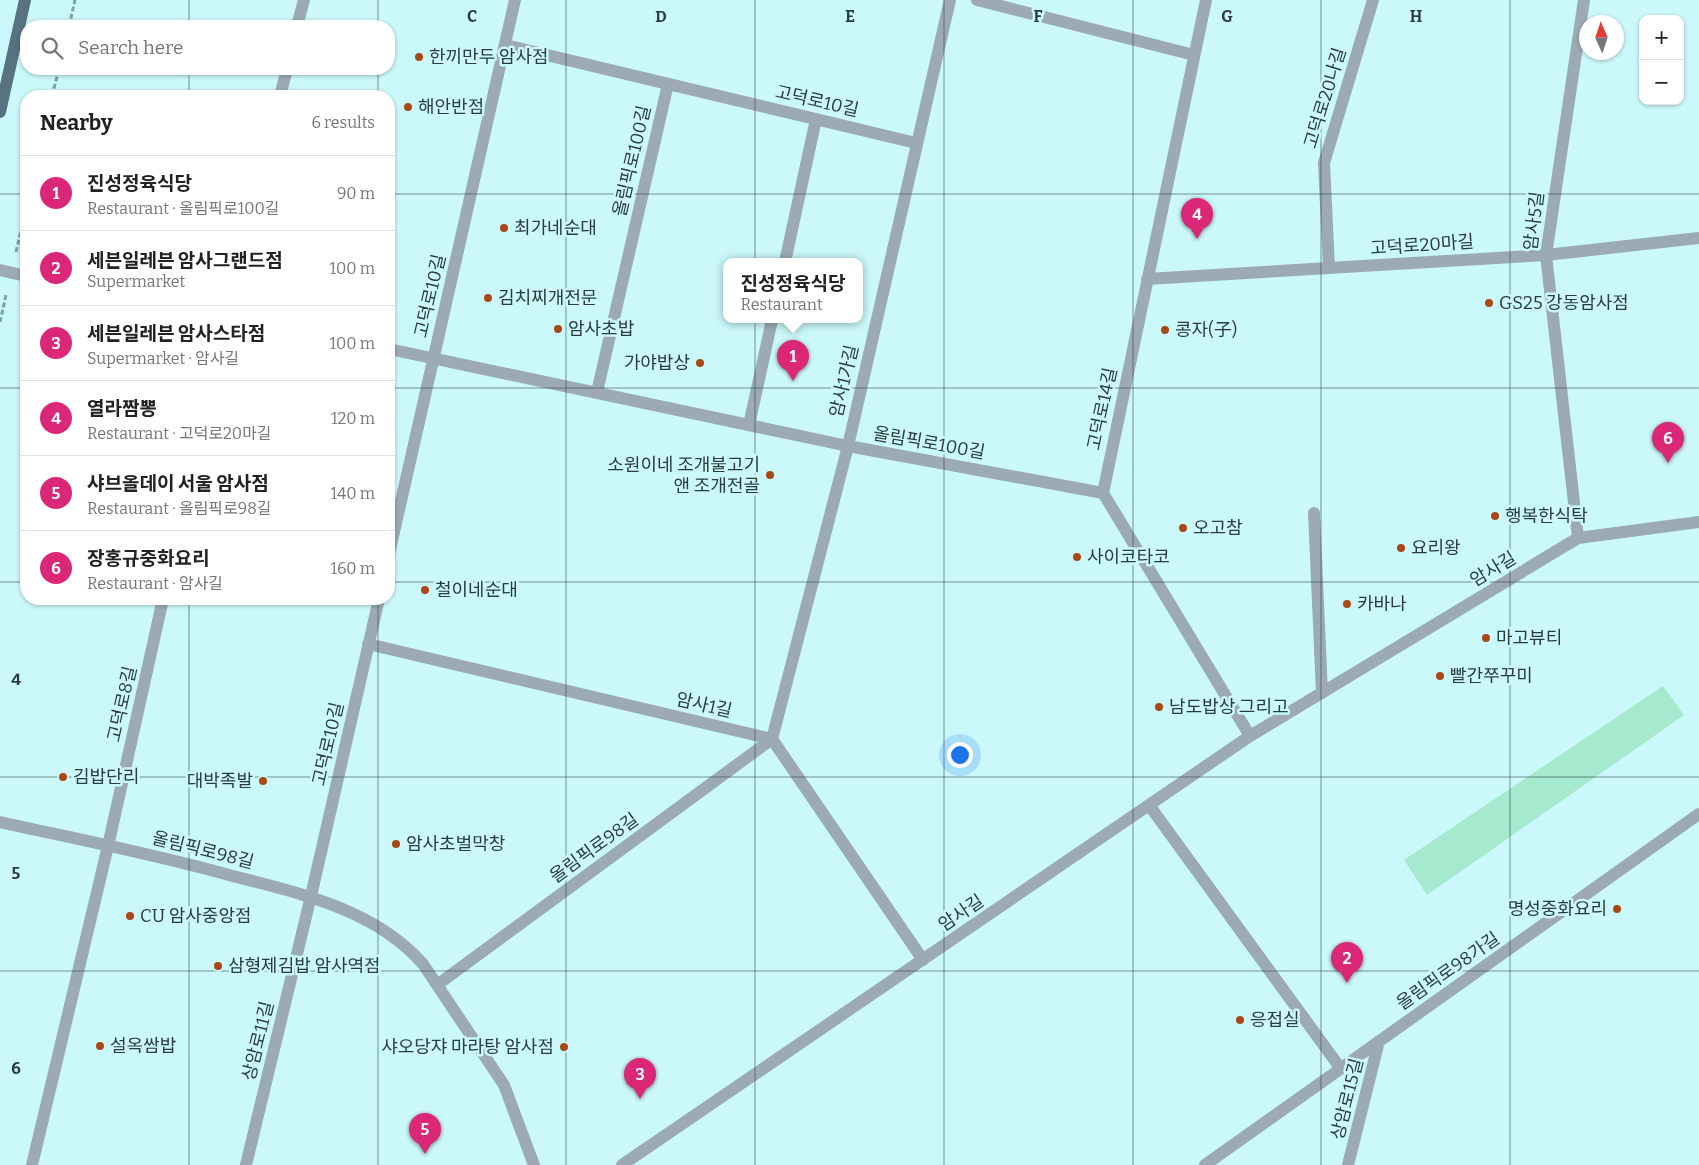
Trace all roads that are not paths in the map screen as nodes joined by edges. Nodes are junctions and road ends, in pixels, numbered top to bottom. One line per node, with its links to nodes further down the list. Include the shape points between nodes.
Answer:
1 (25, 0): 9 (main road)
2 (304, 0): 10 (street)
3 (515, 0): 12 (street, 고덕로10길)
4 (950, 0): 19 (street, 암사1가길)
5 (977, 0): 13 (street)
6 (1206, 0): 13 (street, 고덕로14길)
7 (1373, 0): 23 (street, 고덕로20나길, via 1324,163)
8 (1584, 0): 21 (street, 암사5길)
9 (21, 20)
10 (299, 20)
11 (20, 22): 17 (main road)
12 (505, 45): 15 (street, 고덕로10길); 29 (street, 고덕로10길)
13 (1194, 54): 26 (street, 고덕로14길)
14 (285, 75): 16 (street)
15 (668, 84): 18 (street, 고덕로10길); 30 (street, 올림픽로100길)
16 (282, 90)
17 (0, 112)
18 (816, 119): 19 (street, 고덕로10길); 22 (street)
19 (916, 143): 32 (street, 암사1가길)
20 (1699, 238): 21 (street, 고덕로20마길)
21 (1546, 255): 23 (street, 고덕로20마길); 37 (street, 암사5길)
22 (786, 258)
23 (1329, 268): 26 (street, 고덕로20마길)
24 (0, 270): 25 (street)
25 (20, 275)
26 (1147, 279): 33 (street, 고덕로14길)
27 (771, 323): 31 (street)
28 (395, 349): 29 (street, 올림픽로100길)
29 (434, 358): 30 (street, 올림픽로100길); 36 (street, 고덕로10길)
30 (597, 392): 31 (street, 올림픽로100길)
31 (749, 425): 32 (street, 올림픽로100길)
32 (848, 446): 33 (street, 올림픽로100길); 43 (street, 암사1가길)
33 (1103, 493): 42 (street)
34 (1314, 513): 41 (street)
35 (1699, 522): 37 (street, 암사길)
36 (395, 528)
37 (1578, 538): 41 (street, 암사길)
38 (162, 605): 47 (street, 고덕로8길)
39 (378, 605): 40 (street, 고덕로10길)
40 (368, 644): 43 (street, 암사1길); 48 (street, 고덕로10길)
41 (1322, 693): 42 (street, 암사길)
42 (1250, 736): 44 (street, 암사길)
43 (772, 739): 49 (street); 50 (street, 올림픽로98길)
44 (1149, 805): 49 (street, 암사길); 52 (street)
45 (1699, 814): 51 (street, 올림픽로98가길)
46 (0, 822): 47 (street, 올림픽로98길)
47 (108, 846): 48 (street, 올림픽로98길, via 180,861); 53 (street)
48 (311, 896): 50 (street, 올림픽로98길, via 383,929 409,949); 54 (street, 상암로11길)
49 (923, 960): 56 (street, 암사길)
50 (437, 985): 55 (street, 올림픽로98길, via 504,1085)
51 (1379, 1041): 52 (street, 올림픽로98가길); 58 (street, 상암로15길)
52 (1341, 1069): 57 (street, 올림픽로98가길)
53 (32, 1165)
54 (246, 1165)
55 (534, 1165)
56 (622, 1165)
57 (1205, 1165)
58 (1348, 1165)

